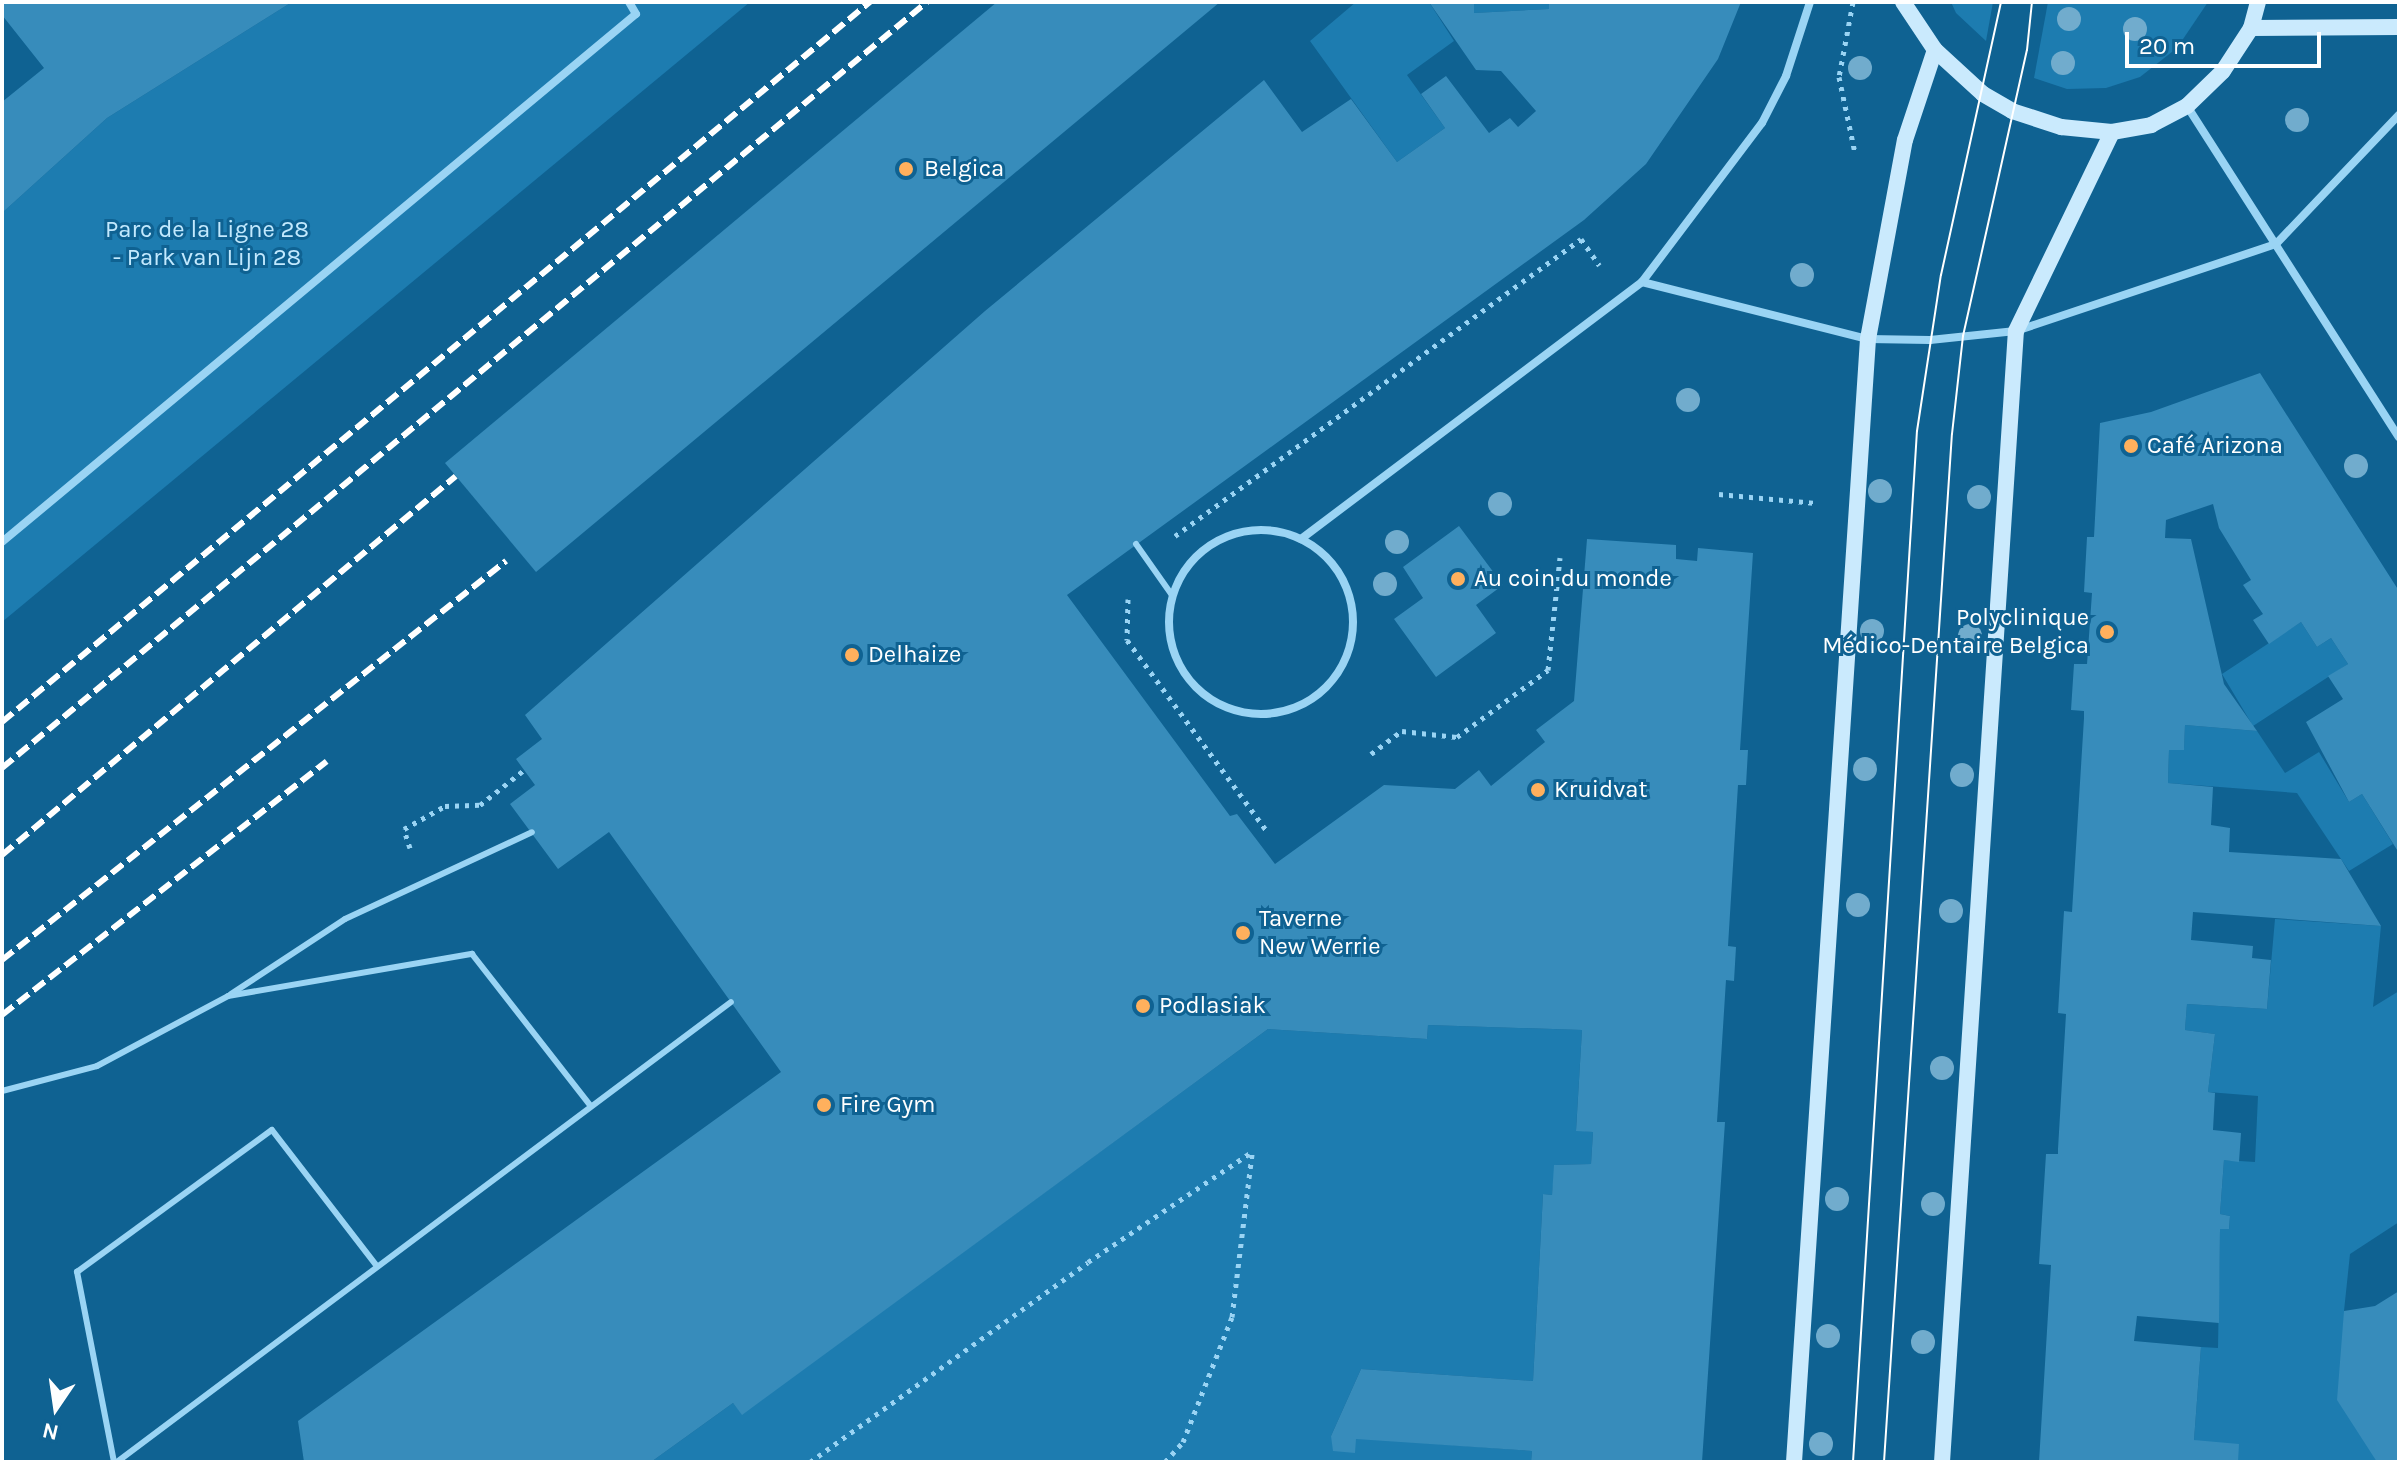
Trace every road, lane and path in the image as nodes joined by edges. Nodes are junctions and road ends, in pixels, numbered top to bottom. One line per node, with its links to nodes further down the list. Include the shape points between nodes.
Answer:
1 (629, 2): 21 (street, via 636,14)
2 (1810, 2): 14 (street, via 1786,76 1762,123)
3 (1853, 2): 12 (path, via 1839,77 1856,145)
4 (1903, 2): 8 (street)
5 (2258, 2): 7 (street)
6 (2399, 27): 7 (street)
7 (2251, 28): 9 (street, via 2223,71)
8 (1935, 50): 11 (street, via 1983,94 2012,111 2061,127); 16 (street, via 1905,140)
9 (2187, 106): 11 (street, via 2151,125); 13 (street)
10 (2399, 115): 13 (street)
11 (2112, 132): 15 (street)
12 (1854, 160)
13 (2276, 244): 15 (street); 17 (street)
14 (1642, 282): 16 (street); 20 (street)
15 (2016, 331): 16 (street, via 1930,340); 38 (street)
16 (1868, 339): 37 (street)
17 (2399, 437)
18 (1719, 494): 19 (path)
19 (1817, 503)
20 (1301, 539): 24 (street, via 1271,530 1239,532 1210,545 1187,566); 24 (street, via 1328,559 1347,587 1353,620 1348,653 1333,681 1309,701 1279,712 1247,713 1217,703 1192,684 1175,657 1168,626)
21 (2, 542)
22 (1136, 544): 24 (lane)
23 (1560, 558): 25 (path, via 1548,670 1457,737 1402,731)
24 (1172, 595)
25 (1371, 754)
26 (524, 770): 27 (path, via 480,805)
27 (445, 806)
28 (532, 832): 29 (lane, via 345,919)
29 (228, 996): 31 (lane, via 97,1066); 32 (lane, via 472,954)
30 (731, 1002): 32 (lane)
31 (2, 1091)
32 (590, 1105): 33 (lane)
33 (376, 1265): 34 (lane); 34 (lane, via 272,1130 77,1272)
34 (116, 1462)
35 (810, 1462): 36 (path, via 1088,1262 1252,1152 1232,1317 1183,1442)
36 (1165, 1462)
37 (1794, 1462)
38 (1942, 1462)

